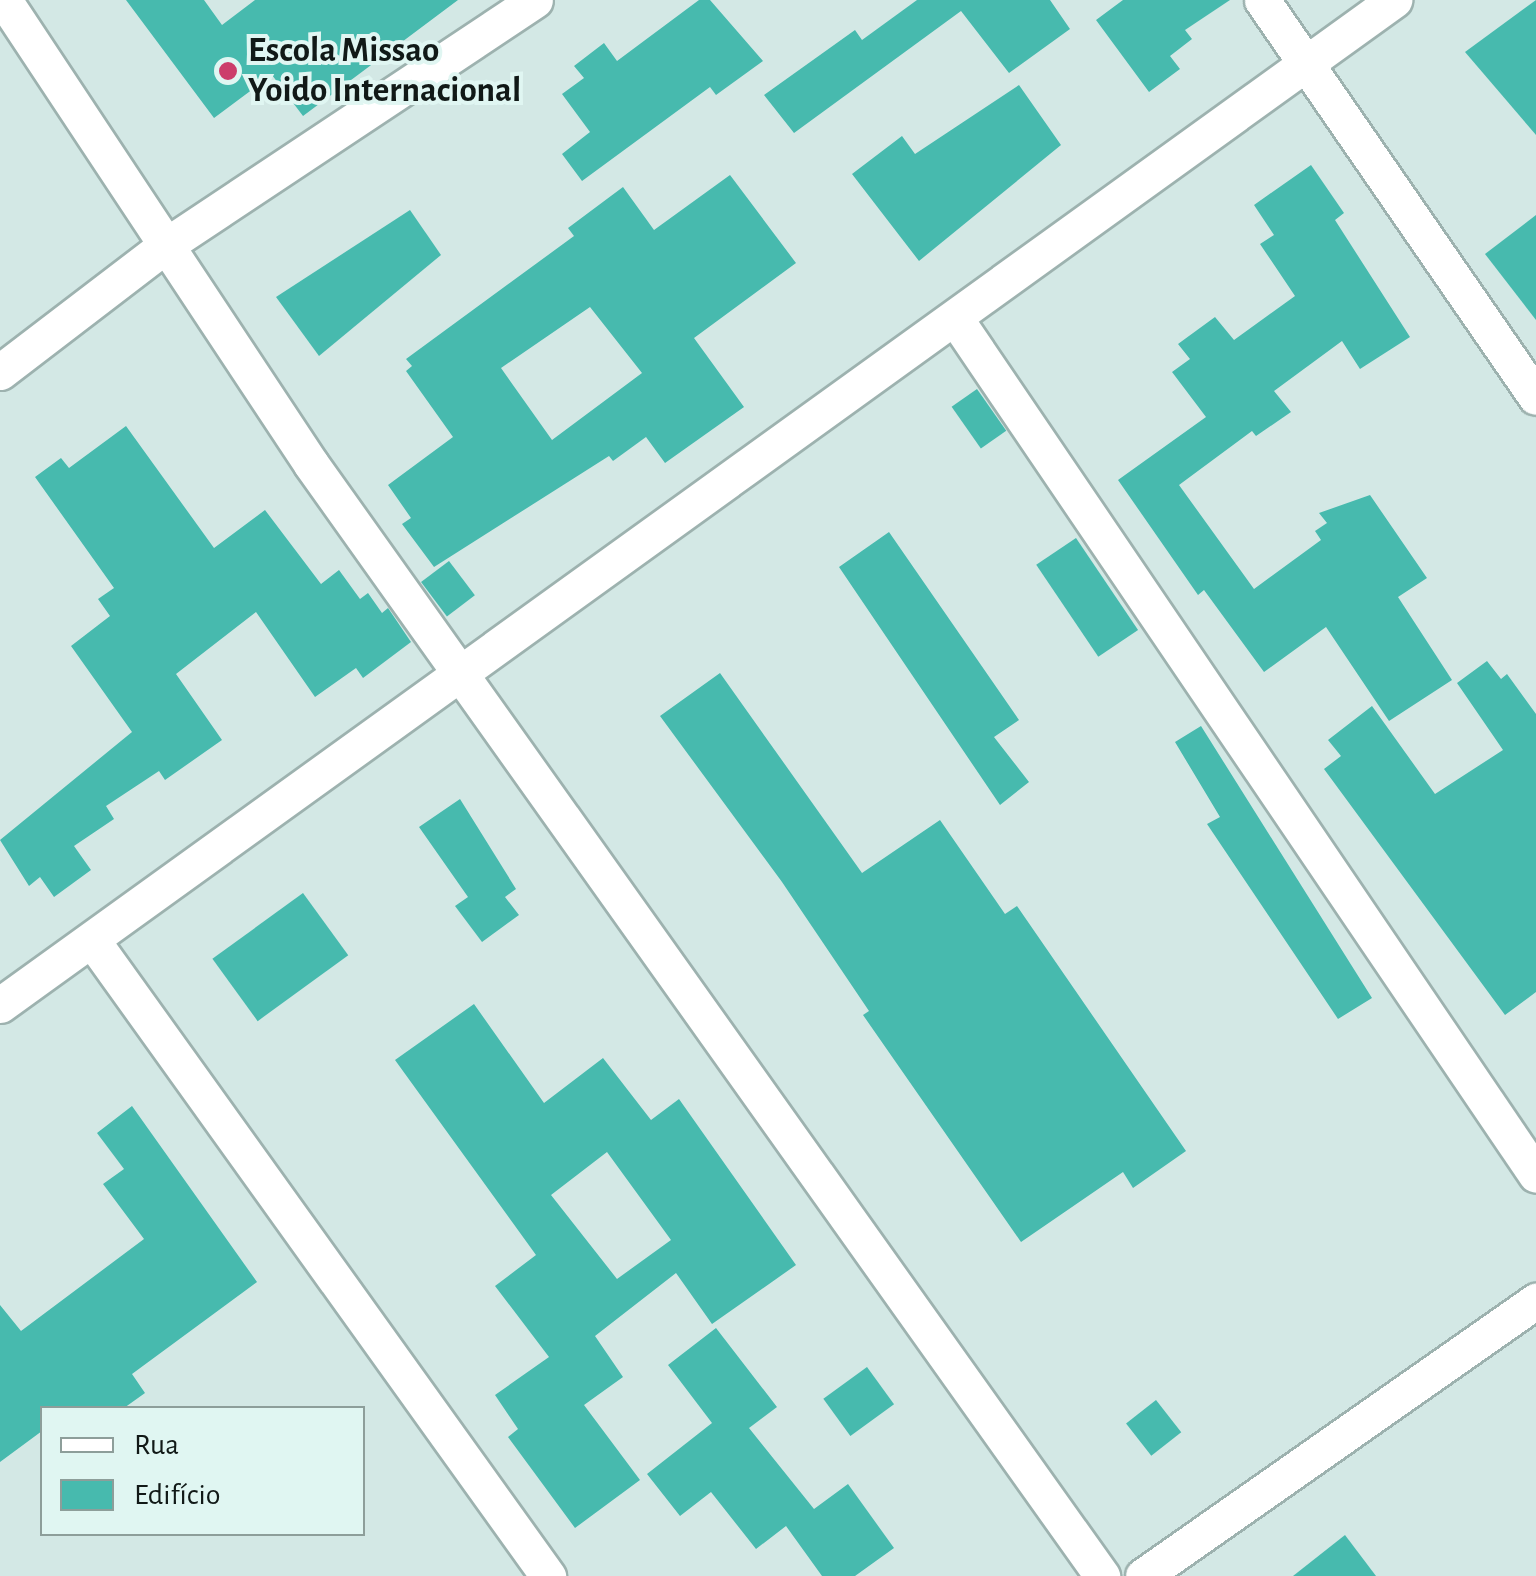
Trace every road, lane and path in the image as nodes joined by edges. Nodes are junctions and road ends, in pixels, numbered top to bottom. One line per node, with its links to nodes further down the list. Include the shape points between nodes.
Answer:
1 (4, 0): 6 (street)
2 (535, 0): 6 (street)
3 (1262, 0): 5 (street)
4 (1394, 0): 5 (street)
5 (1306, 64): 7 (street); 9 (street)
6 (165, 246): 8 (street); 10 (street)
7 (955, 318): 10 (street); 13 (street)
8 (0, 372)
9 (1536, 397)
10 (461, 676): 11 (street); 16 (street)
11 (92, 940): 12 (street); 15 (street)
12 (0, 1005)
13 (1536, 1174)
14 (1536, 1300): 17 (street)
15 (548, 1576)
16 (1102, 1576)
17 (1144, 1576)

